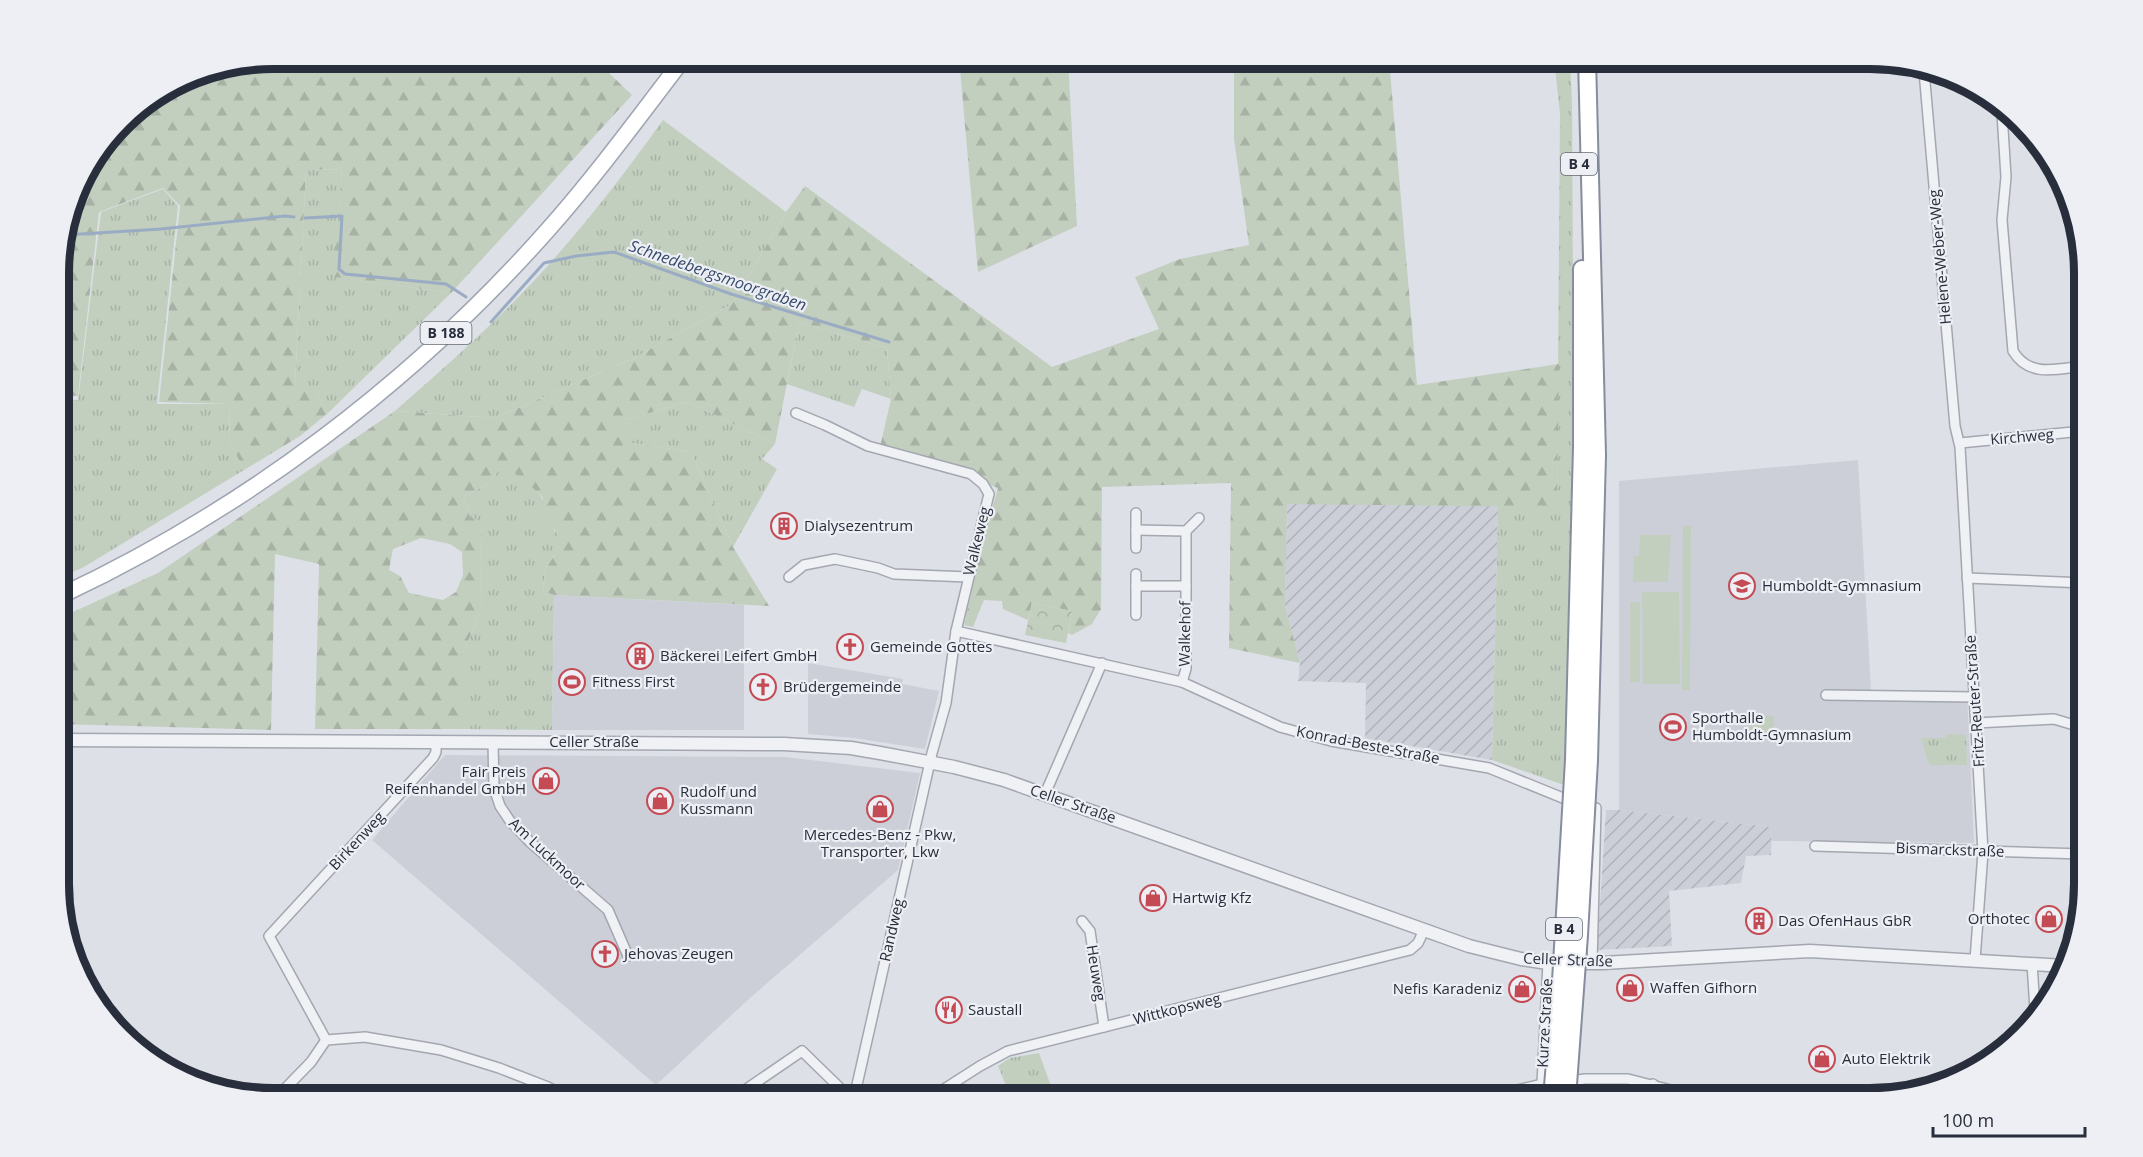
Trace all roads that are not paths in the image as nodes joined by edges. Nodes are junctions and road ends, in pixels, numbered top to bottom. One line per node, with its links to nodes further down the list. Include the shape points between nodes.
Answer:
1 (675, 69): 23 (main road, B 188, via 546,232 401,375 308,448 234,499 154,548)
2 (1576, 69): 10 (highway, B 4)
3 (1587, 69): 10 (highway, B 4)
4 (1924, 77): 9 (street, Helene-Weber-Weg, via 1955,426)
5 (2002, 119): 6 (street, via 2007,177 2002,220 2013,351 2036,370)
6 (2074, 367)
7 (796, 413): 18 (street, Walkeweg, via 868,446 971,474 983,484 989,494)
8 (2074, 432): 9 (street, Kirchweg)
9 (1960, 443): 19 (street, Fritz-Reuter-Straße)
10 (1589, 455): 35 (highway, B 4)
11 (1136, 513): 13 (street)
12 (1199, 518): 14 (street)
13 (1136, 530): 14 (street); 15 (street)
14 (1186, 531): 22 (street, Walkehof)
15 (1136, 548)
16 (1136, 574): 21 (street)
17 (789, 577): 18 (street, via 804,565 835,559 894,574)
18 (968, 577): 25 (street, Walkeweg)
19 (1967, 578): 20 (street); 29 (street, Fritz-Reuter-Straße)
20 (2074, 583)
21 (1136, 586): 22 (street, Walkehof); 24 (street)
22 (1186, 586): 27 (street, Walkehof, via 1186,669)
23 (69, 591)
24 (1136, 615)
25 (956, 631): 26 (street, Konrad-Beste-Straße); 36 (street, Walkeweg, via 945,703)
26 (1102, 663): 27 (street, Konrad-Beste-Straße); 37 (street)
27 (1182, 682): 46 (street, Konrad-Beste-Straße, via 1280,727 1331,741 1489,768 1596,808)
28 (1826, 695): 29 (street)
29 (1974, 697): 30 (street, Fritz-Reuter-Straße)
30 (1976, 723): 31 (street, via 2054,719); 39 (street, Fritz-Reuter-Straße)
31 (2074, 725)
32 (69, 740): 34 (street, Celler Straße)
33 (493, 742): 34 (street, Celler Straße); 36 (street, Celler Straße, via 805,745 851,748); 43 (street, Am Luckmoor, via 494,788 500,806 530,842 608,910)
34 (435, 751): 51 (street, Birkenweg, via 269,936)
35 (1582, 760): 60 (highway, B 4, bridge); 62 (highway, B 4, bridge, via 1579,946)
36 (930, 762): 37 (street, Celler Straße); 57 (street, Randweg)
37 (1045, 794): 42 (street, Celler Straße)
38 (1815, 846): 39 (street, Bismarckstraße)
39 (1983, 852): 40 (street, Bismarckstraße); 44 (street, Fritz-Reuter-Straße)
40 (2074, 854)
41 (1082, 921): 50 (street, Heuweg, via 1090,931)
42 (1424, 930): 45 (street, Celler Straße, via 1496,953); 50 (street, Wittkopsweg, via 1410,950)
43 (628, 956)
44 (1975, 960): 46 (street, Celler Straße, via 1810,951); 47 (street, Celler Straße)
45 (1548, 963): 46 (street, Celler Straße); 59 (street, Kurze Straße)
46 (1592, 963)
47 (2032, 963): 48 (street, Celler Straße); 49 (street)
48 (2057, 965)
49 (2035, 1004)
50 (1104, 1027): 58 (street, Wittkopsweg, via 1008,1051)
51 (326, 1040): 53 (street); 54 (street, via 365,1037 441,1050)
52 (1653, 1084): 61 (street, via 1628,1078 1585,1079); 63 (street); 64 (street)
53 (286, 1088)
54 (550, 1088)
55 (748, 1088): 56 (street, via 802,1051)
56 (840, 1088)
57 (856, 1088)
58 (946, 1088)
59 (1549, 1088)
60 (1550, 1088)
61 (1562, 1088)
62 (1568, 1088)
63 (1652, 1088)
64 (1667, 1088)

